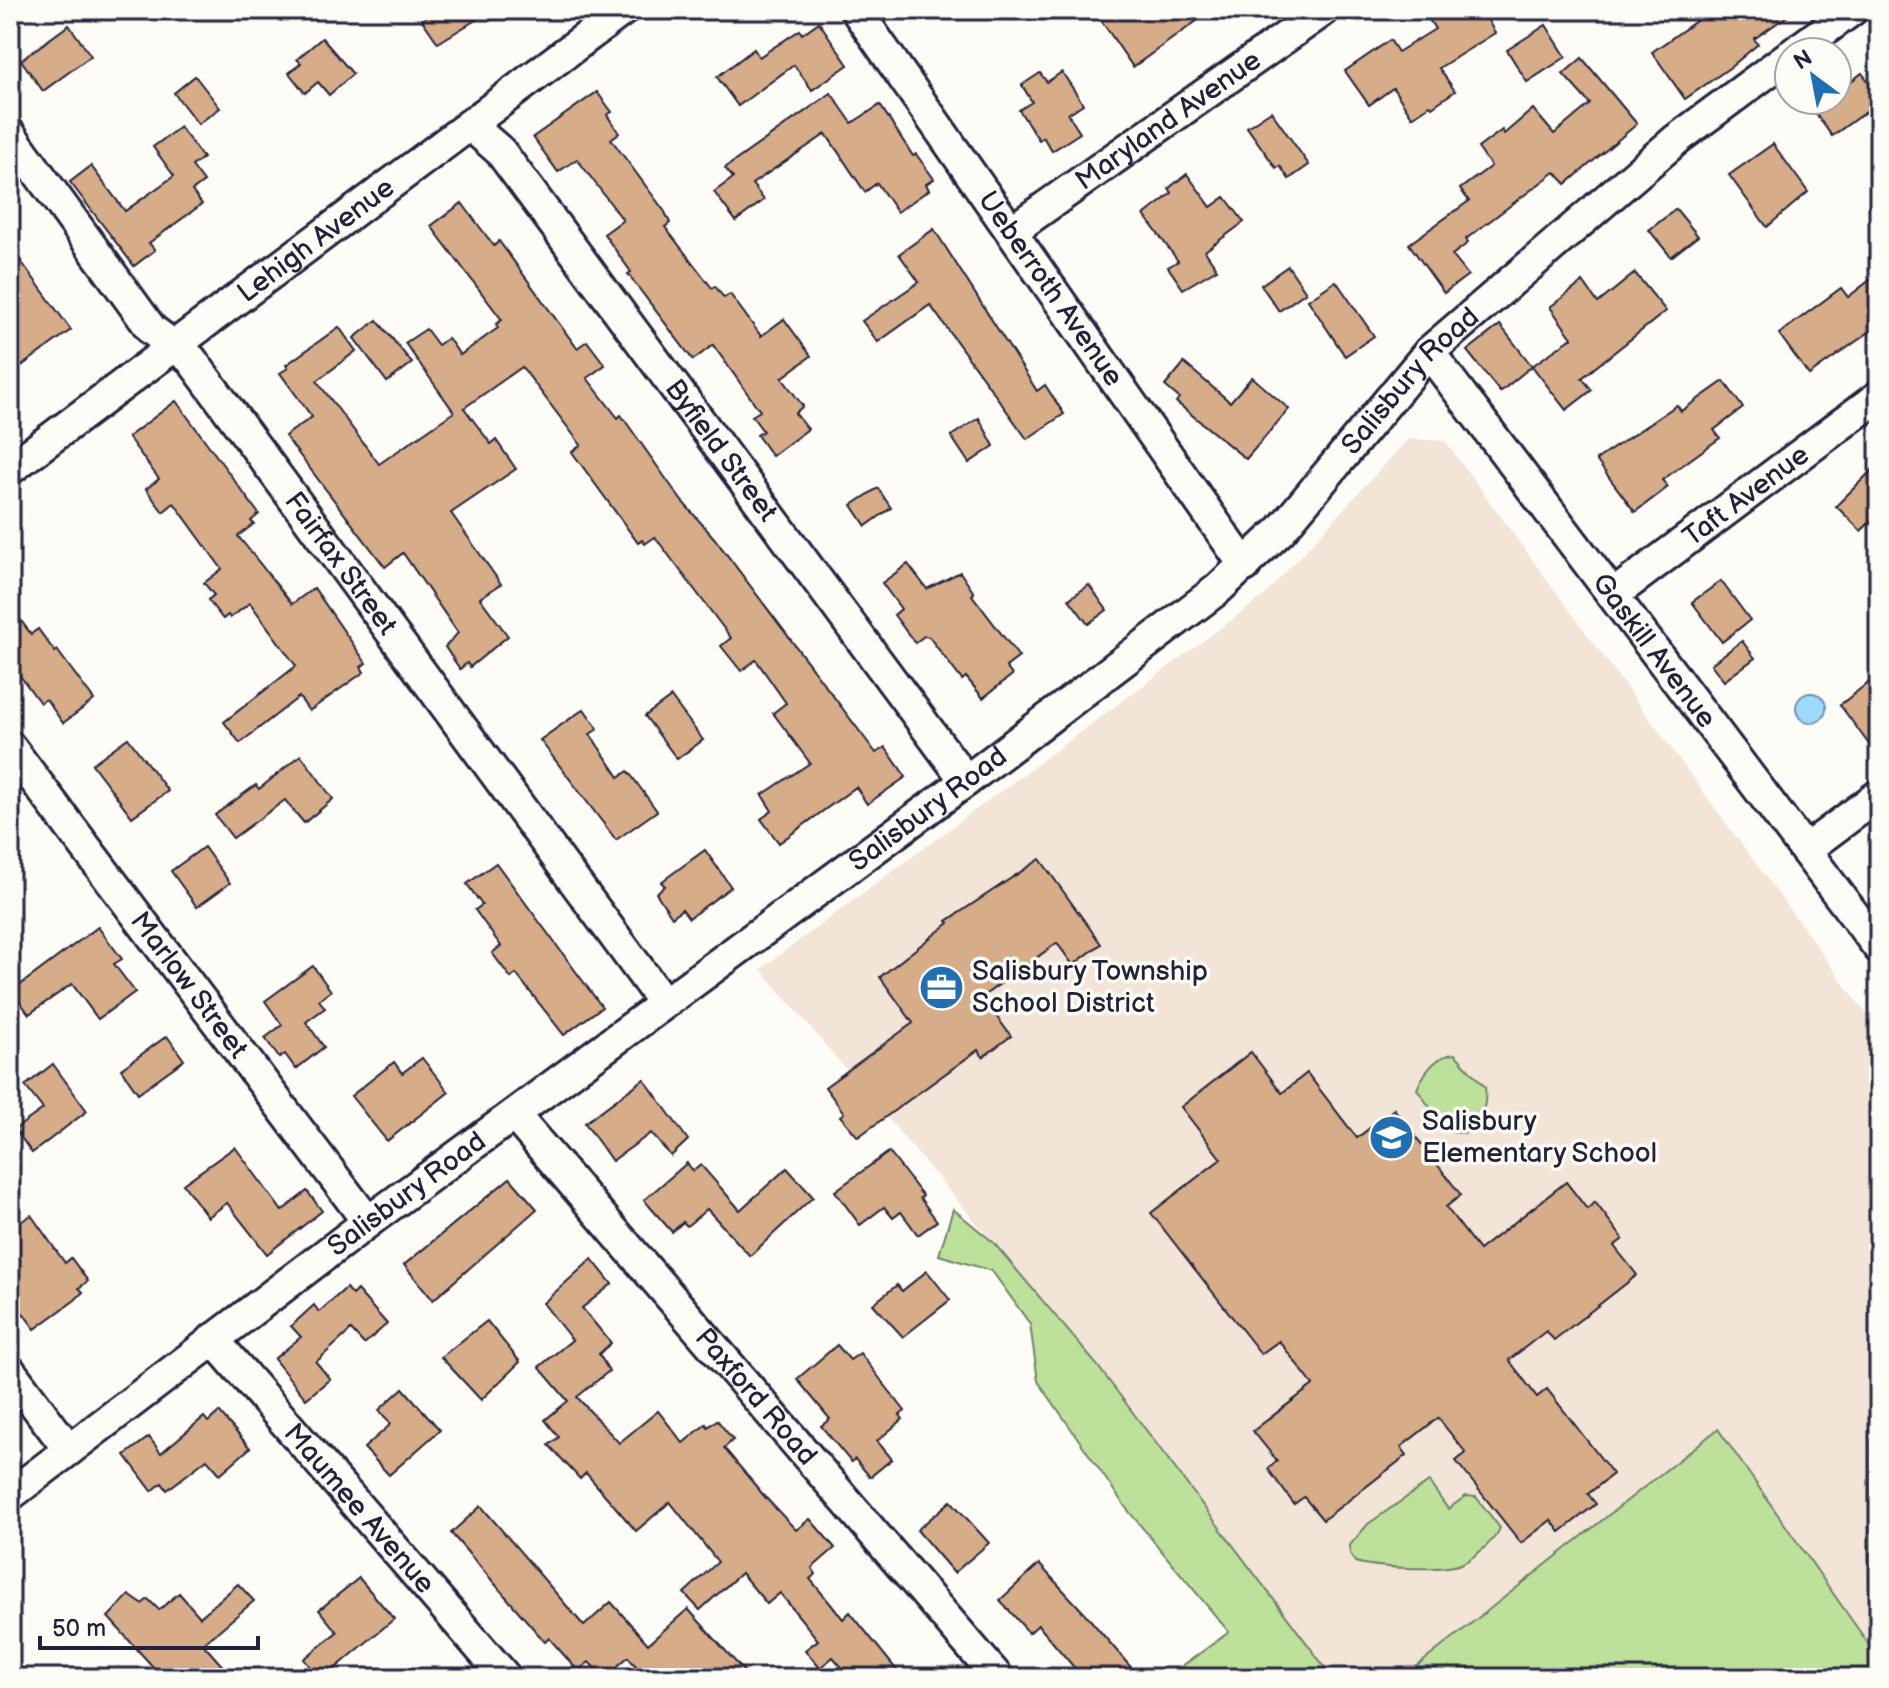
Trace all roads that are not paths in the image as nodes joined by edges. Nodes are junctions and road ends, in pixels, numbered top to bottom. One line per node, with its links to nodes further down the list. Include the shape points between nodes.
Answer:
1 (623, 10): 7 (street, Lehigh Avenue)
2 (856, 10): 9 (street, Ueberroth Avenue)
3 (1324, 10): 9 (street, Maryland Avenue)
4 (1852, 10): 5 (street)
5 (1817, 36)
6 (1773, 68): 11 (street, Salisbury Road, via 1677,139)
7 (470, 125): 10 (street, Lehigh Avenue); 17 (street, Byfield Street, via 500,151)
8 (10, 134): 10 (street, Fairfax Street, via 152,330)
9 (1013, 230): 14 (street, Ueberroth Avenue)
10 (172, 346): 13 (street, Lehigh Avenue); 21 (street, Fairfax Street, via 191,359)
11 (1429, 352): 14 (street, Salisbury Road); 15 (street, Gaskill Avenue)
12 (1879, 396): 15 (street, Taft Avenue)
13 (10, 469)
14 (1245, 566): 17 (street, Salisbury Road)
15 (1613, 595): 19 (street, Gaskill Avenue)
16 (10, 747): 23 (street, Marlow Street)
17 (966, 781): 21 (street, Salisbury Road)
18 (1879, 795): 19 (street)
19 (1805, 850): 20 (street, Gaskill Avenue)
20 (1879, 948)
21 (663, 1002): 22 (street, Salisbury Road)
22 (515, 1116): 23 (street, Salisbury Road); 29 (street, Paxford Road)
23 (368, 1222): 24 (street, Salisbury Road)
24 (213, 1339): 26 (street, Salisbury Road); 28 (street, Maumee Avenue)
25 (10, 1371): 26 (street)
26 (69, 1450): 27 (street, Salisbury Road)
27 (10, 1495)
28 (506, 1678)
29 (998, 1678)

